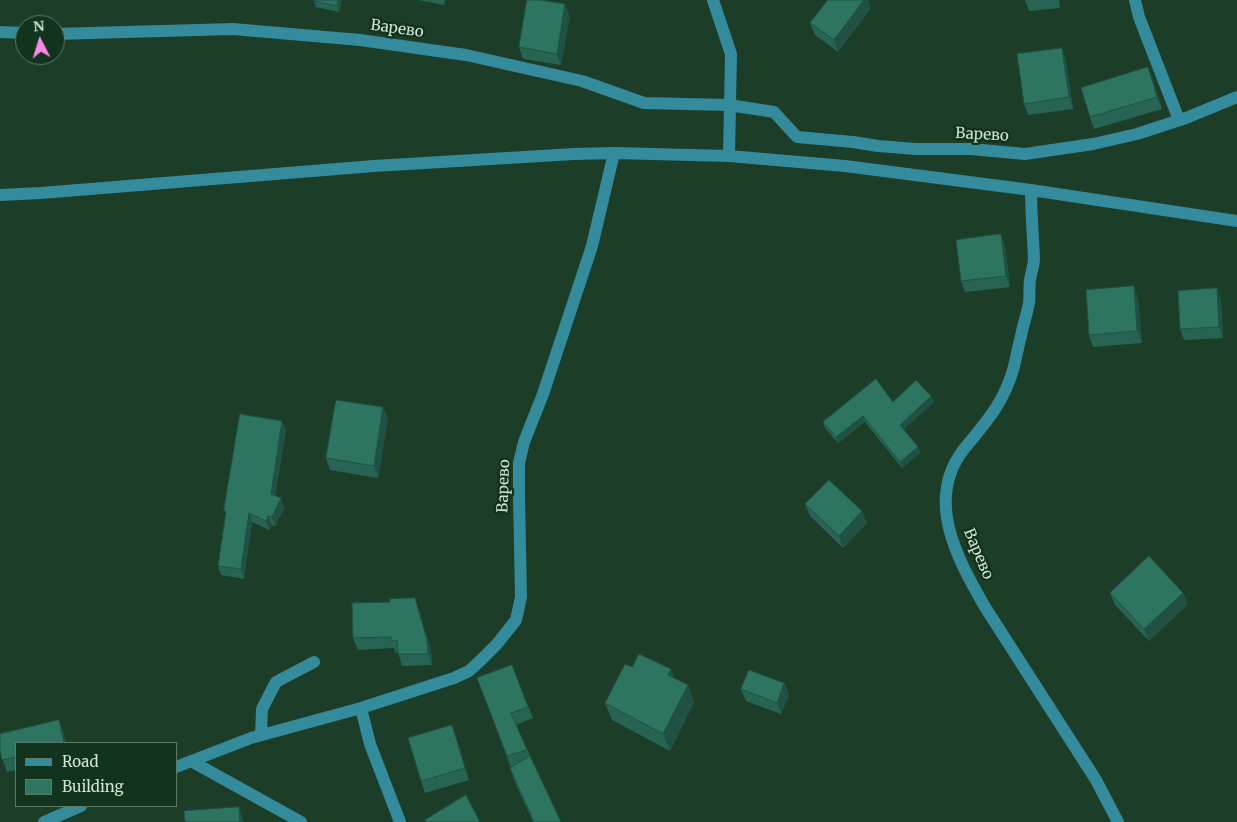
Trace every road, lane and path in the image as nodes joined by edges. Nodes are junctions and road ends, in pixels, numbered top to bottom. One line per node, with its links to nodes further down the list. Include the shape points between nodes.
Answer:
1 (713, 0): 7 (street, via 731,54)
2 (1135, 0): 8 (street)
3 (0, 32): 4 (street)
4 (15, 32)
5 (65, 34): 7 (street, Варево, via 233,30 360,40 466,55 582,81 644,103)
6 (1237, 97): 8 (street, Варево)
7 (729, 104): 8 (street, Варево, via 774,112 797,136 878,146 1025,154 1093,144); 10 (street)
8 (1179, 120)
9 (614, 154): 10 (street); 12 (street, via 374,166); 15 (street, Варево, via 592,246 519,463 522,597 516,620 469,671)
10 (729, 156): 11 (street, via 845,166)
11 (1032, 190): 13 (street); 23 (street, Варево, via 1034,260 1029,302 1013,370 996,410 952,468 945,493 946,512 956,552 968,578 1096,780)
12 (0, 195)
13 (1237, 221)
14 (314, 662): 16 (street, via 276,682 262,709)
15 (361, 708): 16 (street, Варево); 22 (street, via 370,744)
16 (261, 735): 17 (street, Варево)
17 (191, 760): 18 (street, Варево); 21 (street)
18 (178, 766)
19 (79, 807): 20 (street)
20 (44, 822)
21 (301, 822)
22 (400, 822)
23 (1118, 822)

